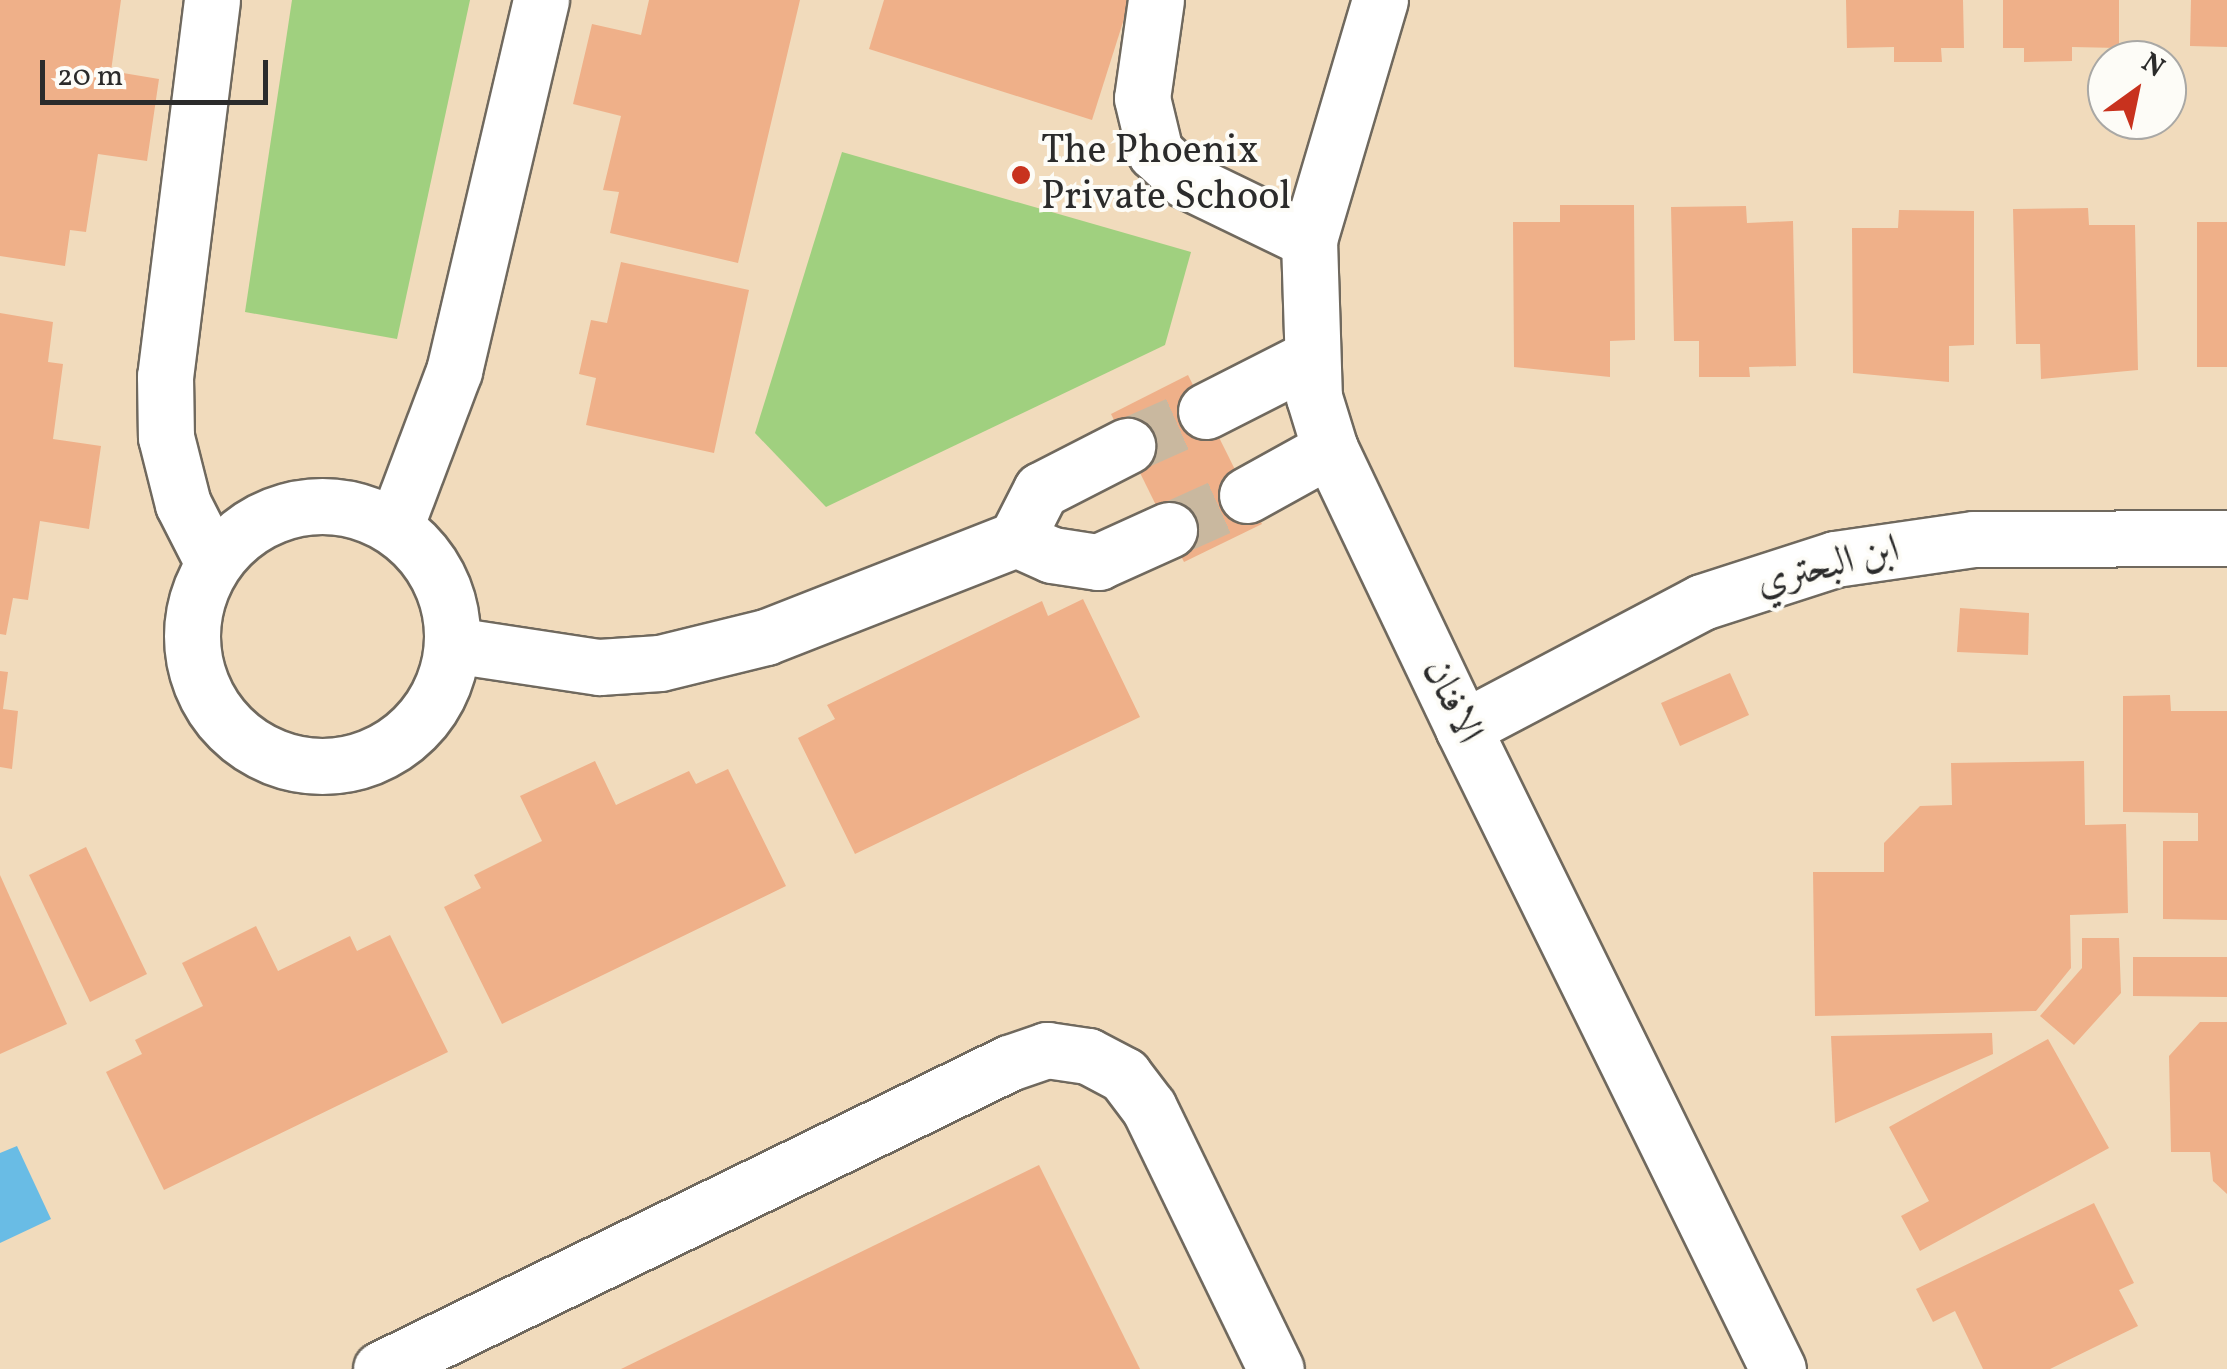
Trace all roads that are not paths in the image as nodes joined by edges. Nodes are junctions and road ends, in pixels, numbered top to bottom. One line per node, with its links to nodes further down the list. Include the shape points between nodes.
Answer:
1 (212, 0): 15 (street, via 165,376 166,437 183,504)
2 (541, 0): 11 (street, via 454,371)
3 (1156, 0): 5 (street, via 1142,98 1155,152 1185,180)
4 (1380, 0): 5 (street, الافنان)
5 (1309, 240): 6 (street, الافنان)
6 (1310, 358): 7 (street); 9 (street, الافنان)
7 (1206, 411)
8 (1127, 446): 14 (street, via 1041,490)
9 (1330, 449): 10 (street); 17 (street, الافنان)
10 (1247, 495)
11 (395, 527): 15 (street, via 340,506 296,508 256,522); 16 (street, via 439,578 451,610)
12 (1168, 530): 14 (street, via 1098,562 1052,555)
13 (2227, 538): 17 (street, ابن البحتري, via 1974,539 1835,559 1702,602)
14 (1016, 539): 16 (street, via 766,637 660,663 599,667)
15 (213, 563): 16 (street, via 191,626 204,694 249,744 280,760 314,766 381,754 432,709)
16 (453, 644)
17 (1463, 728): 20 (street, الافنان)
18 (380, 1369): 19 (street, via 1009,1062 1047,1050 1088,1056 1124,1076 1149,1108)
19 (1276, 1369)
20 (1778, 1369)

